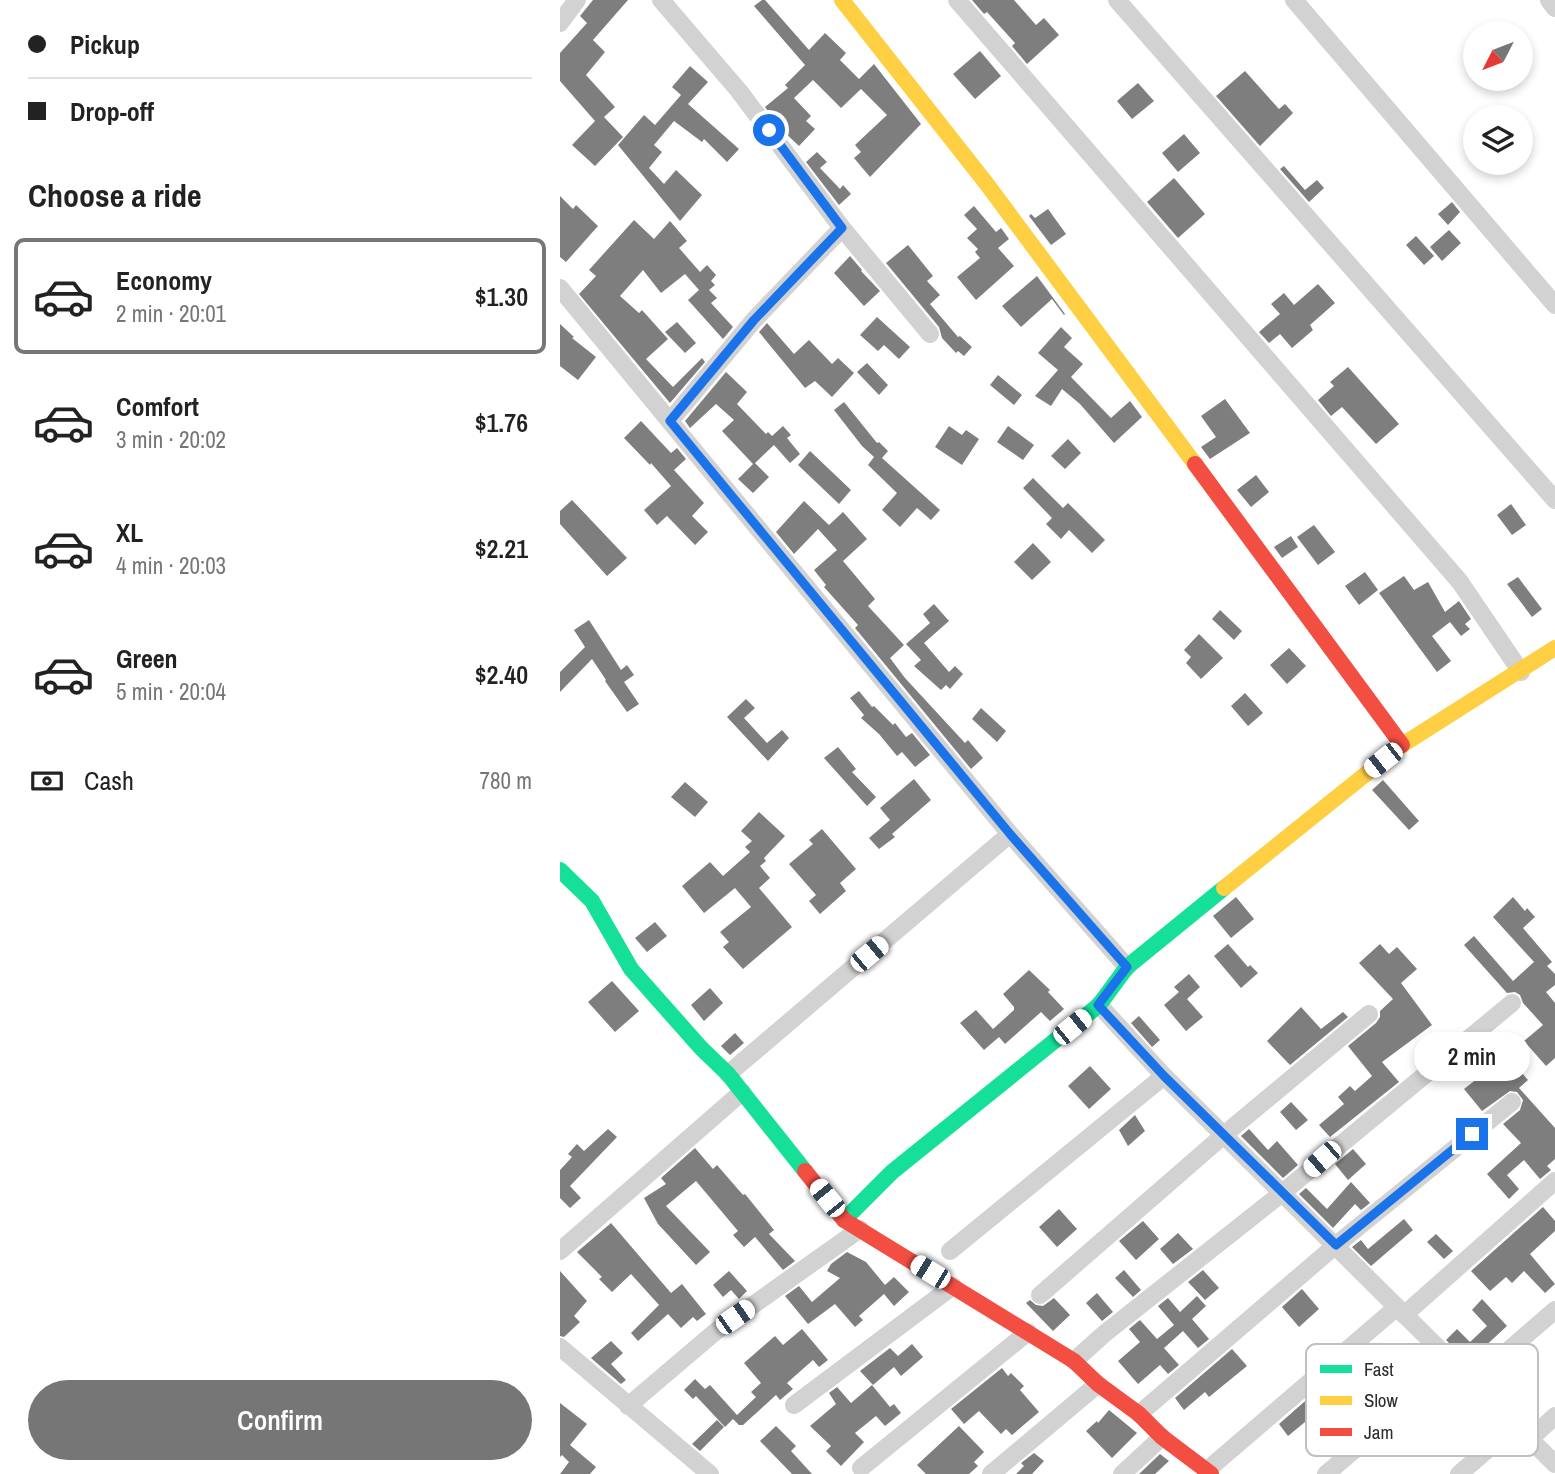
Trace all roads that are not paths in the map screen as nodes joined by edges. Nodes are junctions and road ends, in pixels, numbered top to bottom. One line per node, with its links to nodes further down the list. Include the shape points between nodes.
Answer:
1 (577, 0): 9 (street)
2 (661, 0): 10 (street, via 740,90)
3 (842, 0): 18 (street, via 1034,245)
4 (957, 0): 17 (street, via 1460,582)
5 (1117, 0): 15 (street)
6 (1294, 0): 12 (street)
7 (1549, 0): 8 (street)
8 (1555, 8)
9 (560, 23)
10 (842, 228): 13 (street); 14 (street, via 754,320)
11 (560, 288): 14 (street)
12 (1555, 305)
13 (929, 334)
14 (670, 421): 19 (street)
15 (1555, 500)
16 (1555, 648): 17 (street)
17 (1521, 671): 18 (street)
18 (1402, 745): 21 (street)
19 (1010, 834): 21 (street); 25 (street)
20 (560, 870): 25 (street, via 592,901 631,969)
21 (1127, 967): 23 (street)
22 (1512, 1003): 31 (street)
23 (1098, 1005): 26 (street); 32 (street, via 892,1172)
24 (1369, 1014): 29 (street)
25 (729, 1074): 27 (street)
26 (1164, 1076): 29 (street); 35 (street)
27 (742, 1092): 32 (street); 34 (street)
28 (1512, 1102): 33 (street)
29 (1225, 1134): 31 (street); 37 (street)
30 (1555, 1181): 39 (street)
31 (1282, 1193): 33 (street); 45 (street)
32 (852, 1224): 36 (street); 49 (street)
33 (1336, 1245): 39 (street); 50 (street)
34 (560, 1251)
35 (950, 1251)
36 (953, 1286): 40 (street); 48 (street)
37 (1040, 1295)
38 (1555, 1310): 43 (street)
39 (1401, 1311): 41 (street); 42 (street)
40 (1028, 1332): 45 (street); 58 (street)
41 (1361, 1344)
42 (1435, 1344)
43 (1516, 1344)
44 (560, 1347): 49 (street)
45 (1074, 1362): 46 (street)
46 (1098, 1384): 50 (street); 61 (street)
47 (1306, 1390): 59 (street)
48 (794, 1405)
49 (628, 1406): 60 (street)
50 (1139, 1414): 53 (street)
51 (1555, 1416): 52 (street)
52 (1538, 1431)
53 (1162, 1437): 59 (street); 62 (street)
54 (1538, 1446): 57 (street)
55 (1347, 1456): 63 (street)
56 (1480, 1456): 64 (street)
57 (1555, 1464)
58 (861, 1468)
59 (1208, 1472)
60 (710, 1474)
61 (991, 1474)
62 (1122, 1474)
63 (1326, 1474)
64 (1459, 1474)

